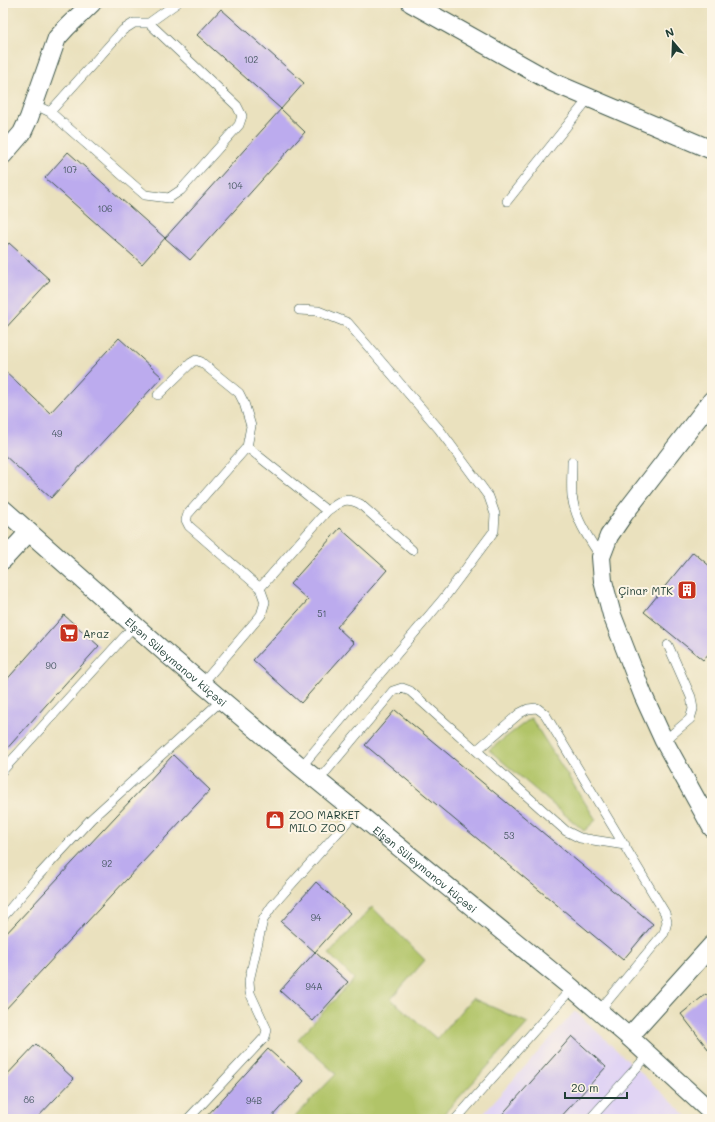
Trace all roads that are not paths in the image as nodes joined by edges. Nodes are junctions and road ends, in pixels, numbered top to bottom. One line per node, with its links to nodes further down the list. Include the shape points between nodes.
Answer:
1 (92, 3): 6 (street, via 57,38)
2 (177, 3): 4 (lane)
3 (411, 3): 5 (street, via 552,82)
4 (149, 23): 7 (lane, via 134,23 124,30); 7 (lane, via 237,106 242,116 239,125 182,190 169,198 145,195)
5 (589, 98): 8 (street); 10 (lane)
6 (33, 104): 7 (lane); 9 (street, via 30,118 22,133)
7 (50, 112)
8 (712, 150)
9 (3, 155)
10 (507, 201)
11 (299, 310): 29 (lane, via 318,311 348,323 439,429 489,497 495,514 494,531 444,598)
12 (158, 395): 14 (lane, via 191,363 196,360 202,362 239,393 251,426)
13 (712, 400): 20 (street, via 624,514 609,536)
14 (247, 448): 17 (lane); 22 (lane, via 188,514 186,520 189,526)
15 (572, 462): 20 (lane, via 572,497 577,514 586,536)
16 (3, 509): 18 (street, Elşən Süleymanov küçəsi)
17 (327, 511): 19 (lane, via 344,500 352,500 360,504); 22 (lane)
18 (29, 532): 21 (street); 23 (street, Elşən Süleymanov küçəsi)
19 (412, 550)
20 (601, 557): 27 (street, via 612,615)
21 (3, 560)
22 (260, 588): 25 (lane, via 265,602 261,615)
23 (134, 626): 25 (street, Elşən Süleymanov küçəsi); 30 (lane)
24 (668, 645): 27 (lane, via 691,697 693,709 690,718)
25 (202, 684): 26 (street, Elşən Süleymanov küçəsi)
26 (222, 700): 29 (street, Elşən Süleymanov küçəsi); 36 (lane, via 91,819)
27 (664, 741): 32 (street)
28 (477, 750): 31 (lane, via 410,691 402,688 393,691); 35 (lane, via 566,831 580,838); 35 (lane, via 520,713 537,708 545,714)
29 (301, 767): 31 (street, Elşən Süleymanov küçəsi)
30 (3, 770)
31 (318, 781): 33 (street, Elşən Süleymanov küçəsi)
32 (706, 804): 34 (street)
33 (356, 812): 38 (street, Elşən Süleymanov küçəsi); 43 (lane, via 262,920 249,981 250,992 267,1030 265,1037)
34 (712, 828)
35 (625, 845): 39 (lane, via 665,913 667,922 664,933)
36 (3, 917)
37 (712, 945): 40 (street)
38 (572, 988): 39 (street, Elşən Süleymanov küçəsi); 44 (lane)
39 (599, 1011): 40 (street, Elşən Süleymanov küçəsi)
40 (628, 1037): 41 (street, Elşən Süleymanov küçəsi)
41 (648, 1054): 42 (street, Elşən Süleymanov küçəsi); 45 (lane)
42 (712, 1113)
43 (188, 1119)
44 (456, 1119)
45 (590, 1119)

